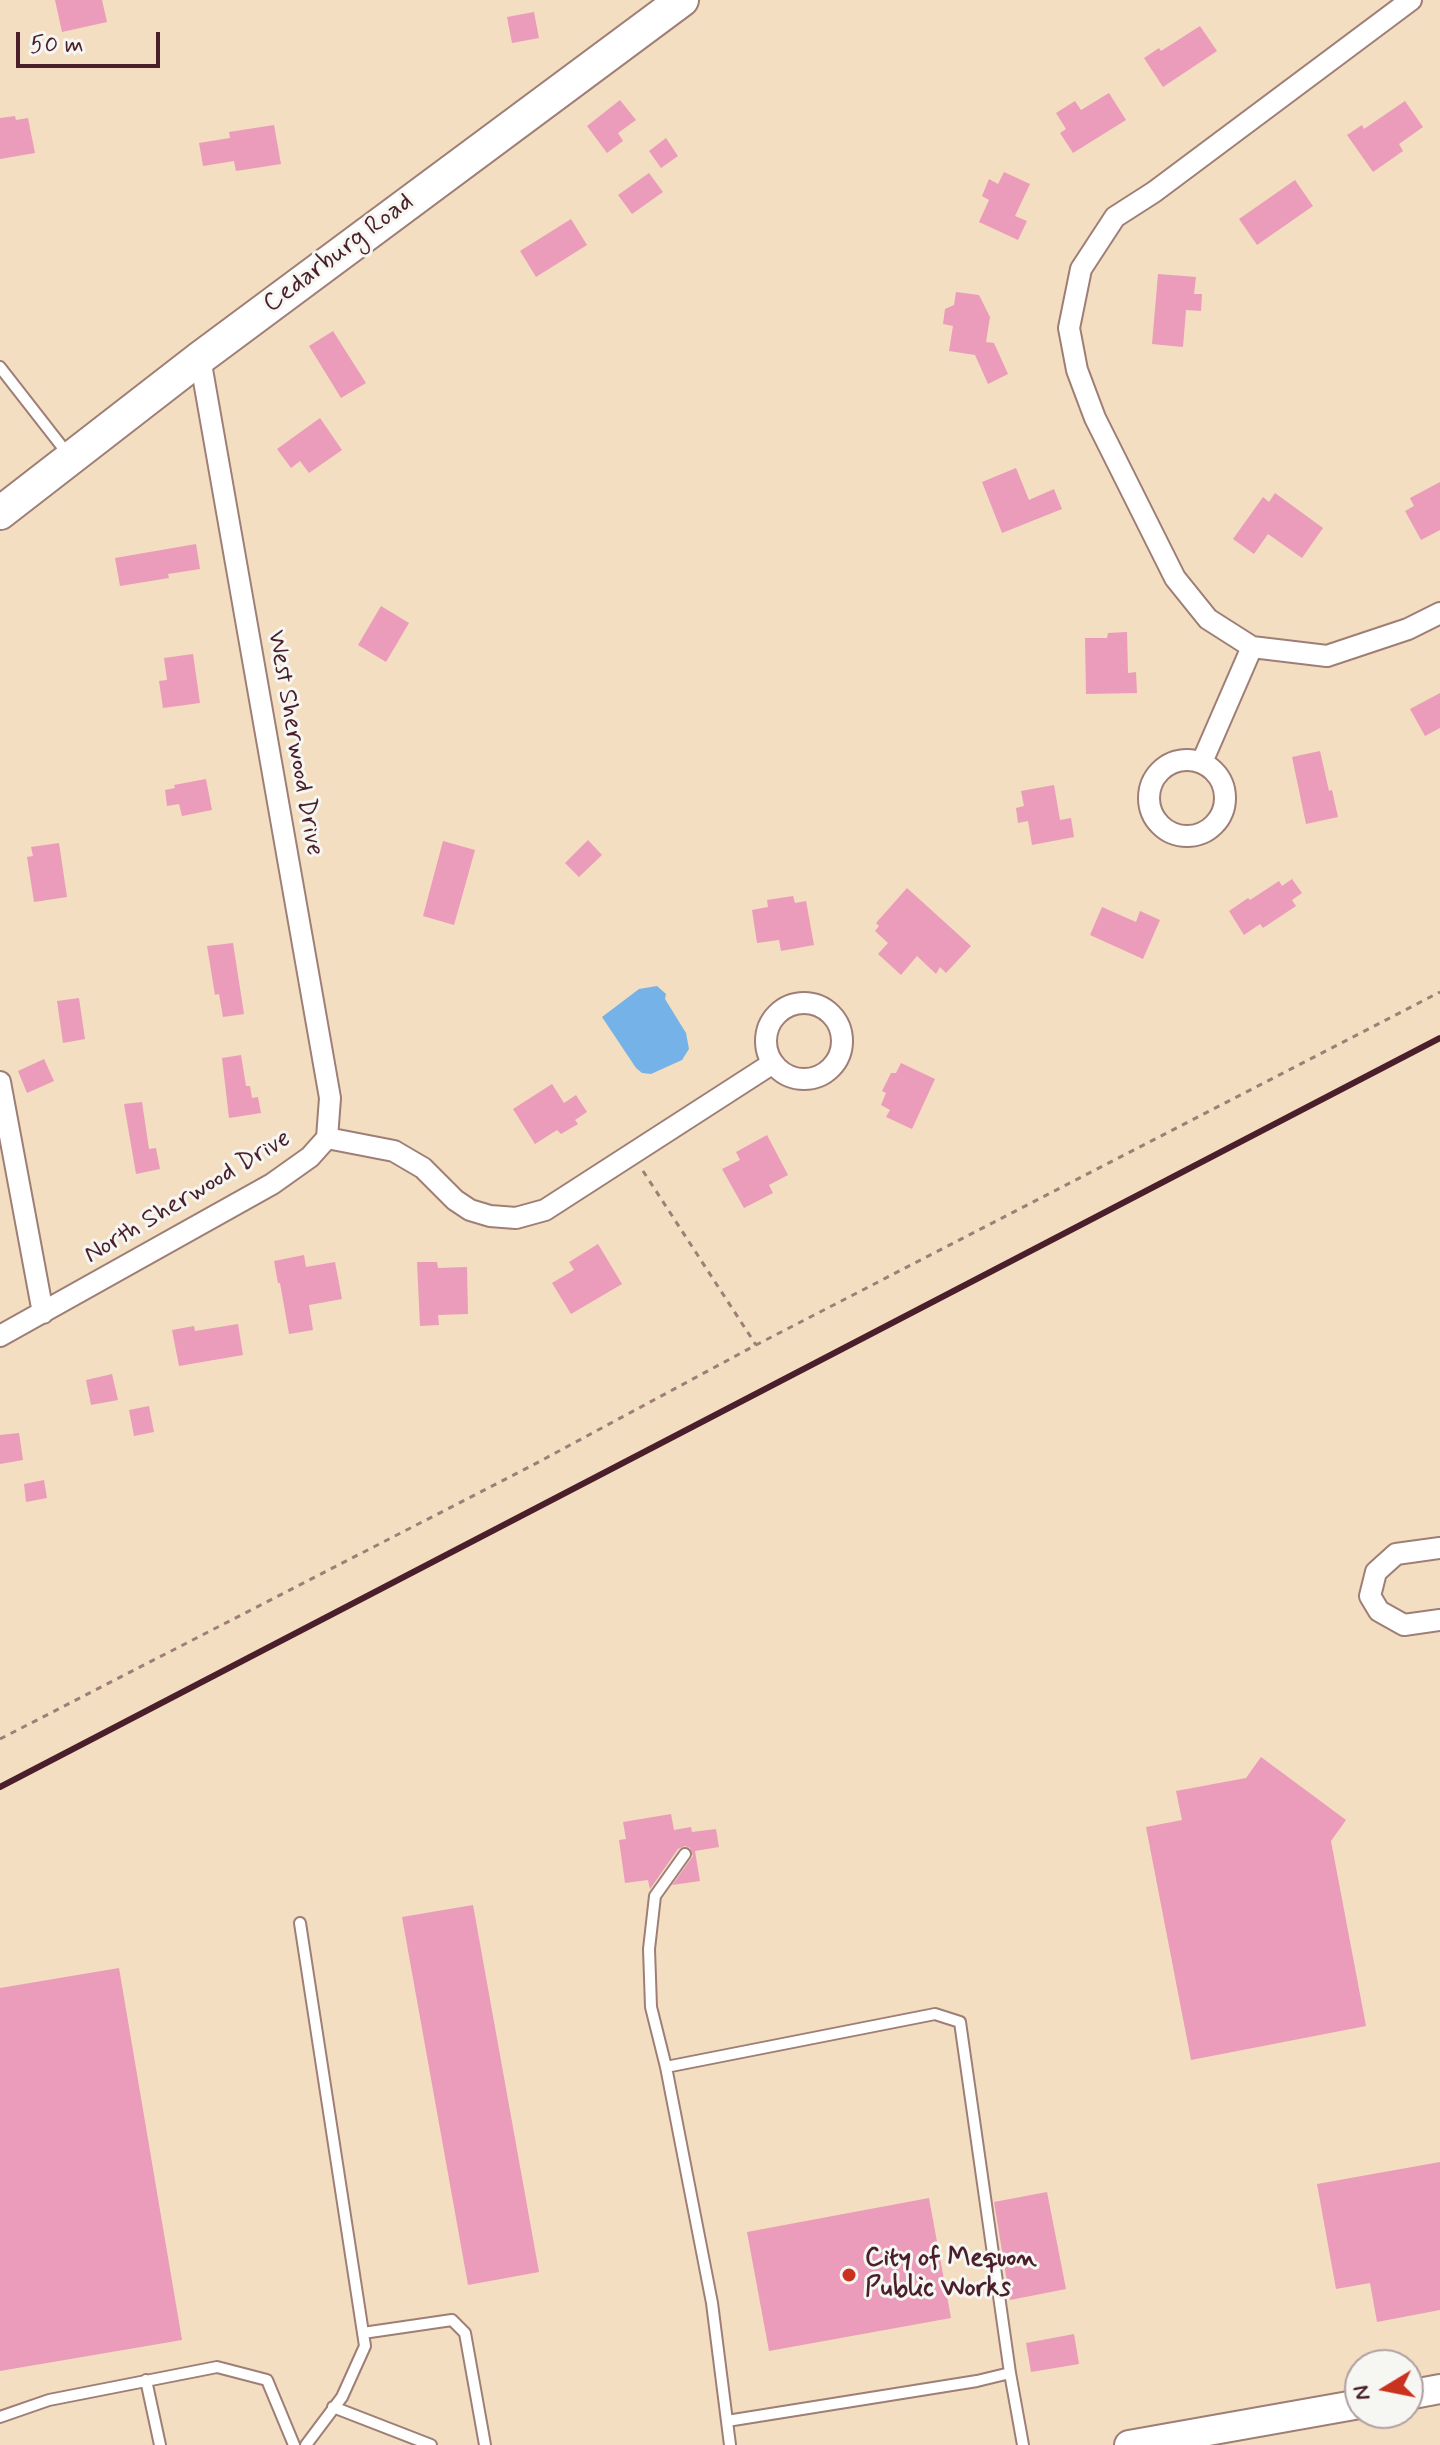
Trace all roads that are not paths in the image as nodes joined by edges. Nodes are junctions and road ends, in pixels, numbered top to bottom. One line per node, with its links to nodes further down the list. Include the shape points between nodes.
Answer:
1 (682, 0): 3 (main road, Cedarburg Road)
2 (1411, 0): 8 (street, via 1115,217 1081,269 1069,328 1095,418 1175,578 1208,619)
3 (200, 358): 5 (main road, Cedarburg Road); 12 (street, West Sherwood Drive, via 330,1098)
4 (0, 367): 5 (lane)
5 (71, 458): 6 (main road, Cedarburg Road)
6 (0, 513)
7 (1440, 613): 8 (street, via 1327,656)
8 (1252, 647): 9 (street)
9 (1202, 762)
10 (773, 1063): 12 (street, North Sherwood Drive, via 545,1210 516,1218 470,1210 423,1168 394,1151)
11 (0, 1082): 13 (street)
12 (327, 1138): 13 (street, North Sherwood Drive, via 272,1184)
13 (43, 1313): 14 (street, North Sherwood Drive)
14 (0, 1336)
15 (1440, 1548): 16 (street, via 1396,1554 1376,1572 1370,1596 1379,1611 1404,1625)
16 (1440, 1620)
17 (685, 1854): 19 (lane, via 655,1896 649,1949 651,2007)
18 (300, 1923): 20 (lane)
19 (666, 2067): 21 (lane, via 935,2014 960,2022); 26 (lane, via 712,2303)
20 (363, 2333): 23 (lane, via 365,2346); 31 (lane, via 452,2320 465,2333)
21 (1010, 2373): 26 (lane); 33 (lane)
22 (146, 2380): 25 (lane, via 49,2400); 27 (lane); 28 (lane, via 217,2367 267,2380)
23 (333, 2407): 29 (lane); 30 (lane)
24 (1344, 2407): 34 (street)
25 (0, 2417)
26 (727, 2421): 32 (lane)
27 (160, 2445)
28 (294, 2445)
29 (306, 2445)
30 (431, 2445)
31 (485, 2445)
32 (730, 2445)
33 (1023, 2445)
34 (1129, 2445)

